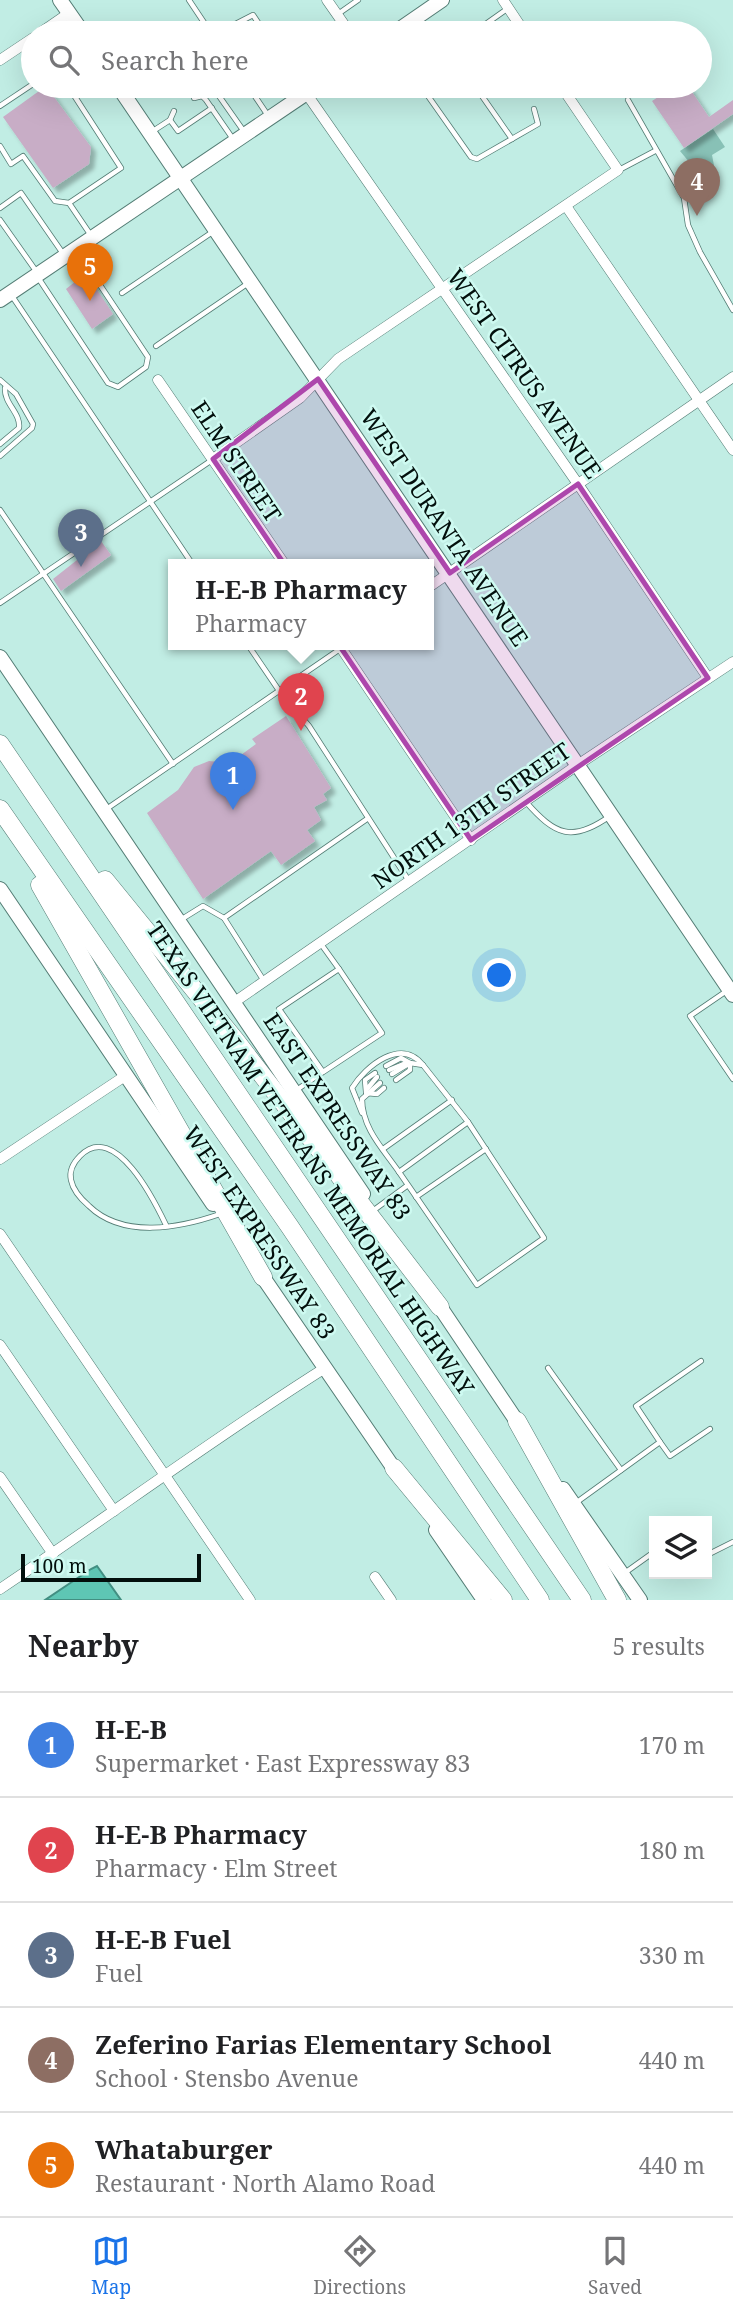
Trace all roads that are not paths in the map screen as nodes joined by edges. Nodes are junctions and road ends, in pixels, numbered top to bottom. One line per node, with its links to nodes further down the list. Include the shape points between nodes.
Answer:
1 (60, 0): 7 (main road)
2 (189, 0): 11 (lane)
3 (358, 0): 8 (lane)
4 (442, 0): 15 (main road)
5 (329, 1): 8 (street)
6 (506, 4): 16 (lane); 17 (street)
7 (69, 13): 9 (street); 10 (main road)
8 (337, 14): 14 (street)
9 (57, 21)
10 (75, 21)
11 (203, 21)
12 (242, 21): 13 (lane, via 253,15)
13 (257, 21)
14 (342, 21)
15 (411, 21)
16 (490, 21)
17 (517, 21)
18 (21, 46): 19 (street)
19 (0, 60)
20 (21, 92): 32 (lane)
21 (76, 98): 45 (lane, via 121,168)
22 (126, 98): 38 (main road, WEST DURANTA AVENUE)
23 (204, 98): 33 (lane)
24 (218, 98): 39 (lane)
25 (256, 98): 36 (lane)
26 (295, 98): 36 (main road)
27 (315, 98): 54 (street, WEST CITRUS AVENUE)
28 (429, 98): 40 (lane, via 471,157 484,156)
29 (483, 98): 40 (lane)
30 (569, 98): 43 (street)
31 (628, 100): 42 (lane)
32 (0, 106)
33 (212, 108): 37 (lane, via 178,131); 39 (lane)
34 (534, 109): 40 (lane, via 538,124)
35 (174, 111): 37 (lane)
36 (269, 118): 39 (main road)
37 (170, 120): 38 (lane)
38 (150, 133): 44 (main road, WEST DURANTA AVENUE)
39 (240, 138): 44 (main road)
40 (512, 139)
41 (0, 146): 45 (lane, via 11,164 23,156 55,201)
42 (655, 151): 43 (lane); 57 (lane, via 684,198 688,225)
43 (618, 170): 46 (street)
44 (180, 179): 49 (main road, WEST DURANTA AVENUE); 50 (main road)
45 (69, 203): 50 (lane)
46 (566, 206): 54 (street); 64 (street)
47 (0, 208): 51 (lane, via 21,193)
48 (0, 220): 52 (lane)
49 (216, 230): 53 (main road, WEST DURANTA AVENUE); 55 (lane)
50 (92, 237): 51 (main road)
51 (70, 252): 52 (main road); 52 (lane, via 148,357 146,367 118,387 108,383)
52 (37, 275): 56 (main road)
53 (251, 281): 58 (lane); 60 (main road, WEST DURANTA AVENUE)
54 (443, 288): 60 (street, via 338,359); 69 (street, WEST CITRUS AVENUE)
55 (122, 293)
56 (3, 296): 70 (lane)
57 (733, 310)
58 (156, 346)
59 (733, 377): 64 (street)
60 (318, 379): 68 (street); 74 (main road, WEST DURANTA AVENUE)
61 (0, 380): 63 (lane)
62 (158, 380): 68 (street, ELM STREET)
63 (5, 387): 65 (lane, via 5,396 20,421 19,428); 67 (lane, via 16,394 33,424)
64 (698, 400): 66 (street); 69 (street)
65 (0, 444)
66 (733, 450)
67 (0, 454)
68 (213, 459): 70 (lane); 73 (street, ELM STREET)
69 (578, 484): 74 (street); 83 (street, WEST CITRUS AVENUE)
70 (150, 501): 72 (lane); 75 (lane)
71 (0, 510): 75 (lane)
72 (189, 559)
73 (281, 559)
74 (450, 573): 76 (street); 87 (main road, WEST DURANTA AVENUE)
75 (43, 574): 77 (lane); 86 (lane)
76 (434, 584)
77 (0, 603)
78 (251, 650): 84 (lane)
79 (337, 650): 84 (lane)
80 (345, 650): 95 (street)
81 (0, 657): 91 (main road, EAST EXPRESSWAY 83)
82 (731, 667): 83 (street, NORTH 13TH STREET)
83 (708, 678): 87 (street, NORTH 13TH STREET)
84 (280, 692): 86 (lane); 94 (lane, via 309,726)
85 (0, 744): 88 (highway, TEXAS VIETNAM VETERANS MEMORIAL HIGHWAY)
86 (173, 764): 91 (lane)
87 (576, 766): 89 (street, NORTH 13TH STREET); 93 (main road, WEST DURANTA AVENUE)
88 (37, 797): 128 (highway, via 236,1041); 154 (highway, TEXAS VIETNAM VETERANS MEMORIAL HIGHWAY)
89 (525, 802): 93 (lane, via 544,822 562,832 584,831); 95 (street, NORTH 13TH STREET)
90 (0, 809): 153 (highway, via 290,1227)
91 (104, 811): 99 (main road, EAST EXPRESSWAY 83)
92 (0, 815): 127 (highway)
93 (610, 816): 103 (main road, WEST DURANTA AVENUE)
94 (367, 819): 96 (lane); 98 (lane)
95 (471, 840): 96 (street, NORTH 13TH STREET)
96 (409, 882): 100 (street, NORTH 13TH STREET)
97 (0, 889): 108 (main road, WEST EXPRESSWAY 83)
98 (224, 918): 99 (lane, via 203,906); 102 (lane)
99 (178, 921): 104 (main road, EAST EXPRESSWAY 83)
100 (320, 943): 101 (lane); 102 (street, NORTH 13TH STREET)
101 (339, 970): 107 (lane, via 382,1033); 107 (lane, via 279,1009)
102 (264, 981): 104 (street, NORTH 13TH STREET)
103 (731, 992): 109 (lane, via 690,1017)
104 (233, 1003): 112 (main road, EAST EXPRESSWAY 83)
105 (410, 1063): 105 (lane, via 389,1070 401,1058); 106 (lane); 110 (lane, via 410,1070)
106 (423, 1065): 114 (lane); 115 (lane, via 417,1058 400,1054 365,1069 352,1088)
107 (323, 1072): 112 (lane)
108 (125, 1076): 119 (street); 124 (main road, WEST EXPRESSWAY 83)
109 (733, 1079)
110 (396, 1080)
111 (384, 1088): 113 (lane, via 377,1094)
112 (294, 1092): 123 (main road, EAST EXPRESSWAY 83)
113 (366, 1093): 113 (lane, via 377,1078 365,1080); 115 (lane)
114 (452, 1100): 116 (lane); 117 (lane)
115 (362, 1113): 117 (lane)
116 (468, 1122): 118 (lane); 120 (lane)
117 (383, 1149): 120 (lane)
118 (486, 1149): 122 (lane); 122 (lane, via 544,1238 477,1285)
119 (0, 1159)
120 (399, 1172): 121 (lane)
121 (408, 1185): 122 (lane); 123 (lane)
122 (416, 1197)
123 (374, 1210): 128 (main road, EAST EXPRESSWAY 83)
124 (220, 1214): 125 (lane); 127 (main road, WEST EXPRESSWAY 83)
125 (166, 1226): 125 (lane, via 119,1225 98,1215 79,1197 71,1181 78,1158 99,1148 124,1160 140,1177)
126 (0, 1234): 138 (street)
127 (263, 1277): 131 (main road, WEST EXPRESSWAY 83)
128 (440, 1307): 133 (main road, EAST EXPRESSWAY 83)
129 (0, 1345): 141 (street)
130 (701, 1361): 135 (lane, via 636,1406)
131 (325, 1368): 136 (main road, WEST EXPRESSWAY 83); 138 (street)
132 (548, 1368): 137 (lane)
133 (517, 1421): 140 (main road, EAST EXPRESSWAY 83); 155 (highway)
134 (710, 1429): 135 (lane, via 670,1456)
135 (660, 1442): 137 (lane)
136 (394, 1468): 151 (main road, WEST EXPRESSWAY 83); 152 (highway)
137 (621, 1470): 140 (lane)
138 (165, 1473): 141 (street); 149 (street)
139 (0, 1477): 144 (street)
140 (574, 1504): 146 (main road, EAST EXPRESSWAY 83)
141 (114, 1511): 144 (street)
142 (733, 1542): 143 (lane)
143 (712, 1552)
144 (53, 1554): 148 (street)
145 (649, 1555): 146 (lane)
146 (622, 1574): 156 (main road, EAST EXPRESSWAY 83)
147 (375, 1577): 150 (street)
148 (0, 1589)
149 (250, 1600)
150 (391, 1600)
151 (484, 1600)
152 (503, 1600)
153 (540, 1600)
154 (582, 1600)
155 (617, 1600)
156 (640, 1600)

